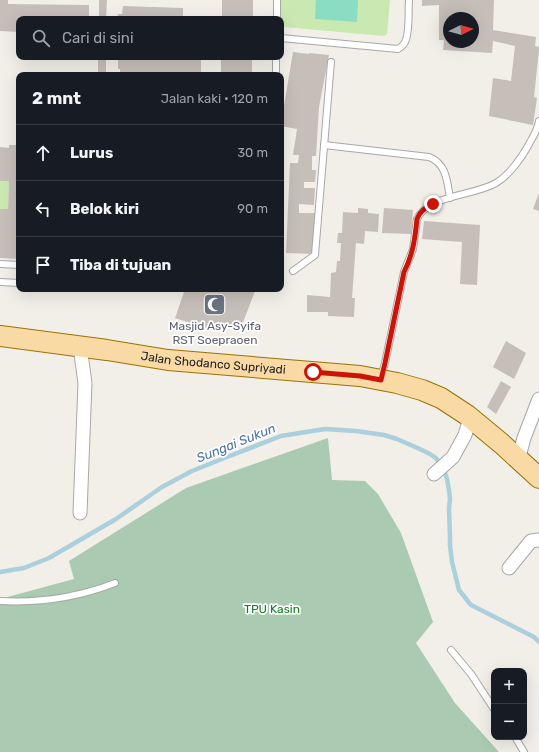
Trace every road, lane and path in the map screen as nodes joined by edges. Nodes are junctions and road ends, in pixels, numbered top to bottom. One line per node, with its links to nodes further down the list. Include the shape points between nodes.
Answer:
1 (277, 0): 3 (lane)
2 (409, 0): 4 (lane, via 406,40 398,49)
3 (277, 16)
4 (284, 38)
5 (276, 60): 7 (lane)
6 (332, 62): 9 (lane)
7 (276, 72)
8 (539, 126): 10 (lane, via 523,154 505,177 496,184)
9 (324, 145): 10 (lane, via 435,159 446,174); 13 (lane, via 315,255)
10 (450, 198): 18 (lane, via 424,208 417,219 413,249 404,272)
11 (0, 264): 12 (lane)
12 (16, 265)
13 (293, 271)
14 (0, 282): 15 (lane)
15 (16, 282)
16 (0, 336): 17 (main road, Jalan Shodanco Supriyadi)
17 (80, 347): 18 (main road, Jalan Shodanco Supriyadi, via 168,360 360,376); 24 (street, via 84,383)
18 (381, 380): 20 (main road, Jalan Shodanco Supriyadi, via 435,395)
19 (539, 399): 21 (street)
20 (470, 418): 21 (main road, Jalan Shodanco Supriyadi); 22 (street, via 465,435 453,457)
21 (518, 460): 23 (main road, Jalan Shodanco Supriyadi)
22 (434, 474)
23 (539, 478)
24 (80, 513)
25 (539, 540): 26 (street, via 531,541)
26 (509, 568)
27 (115, 583): 28 (lane, via 46,600)
28 (0, 601)
29 (451, 650): 30 (lane)
30 (491, 704)
31 (517, 740): 32 (lane)
32 (524, 752)

